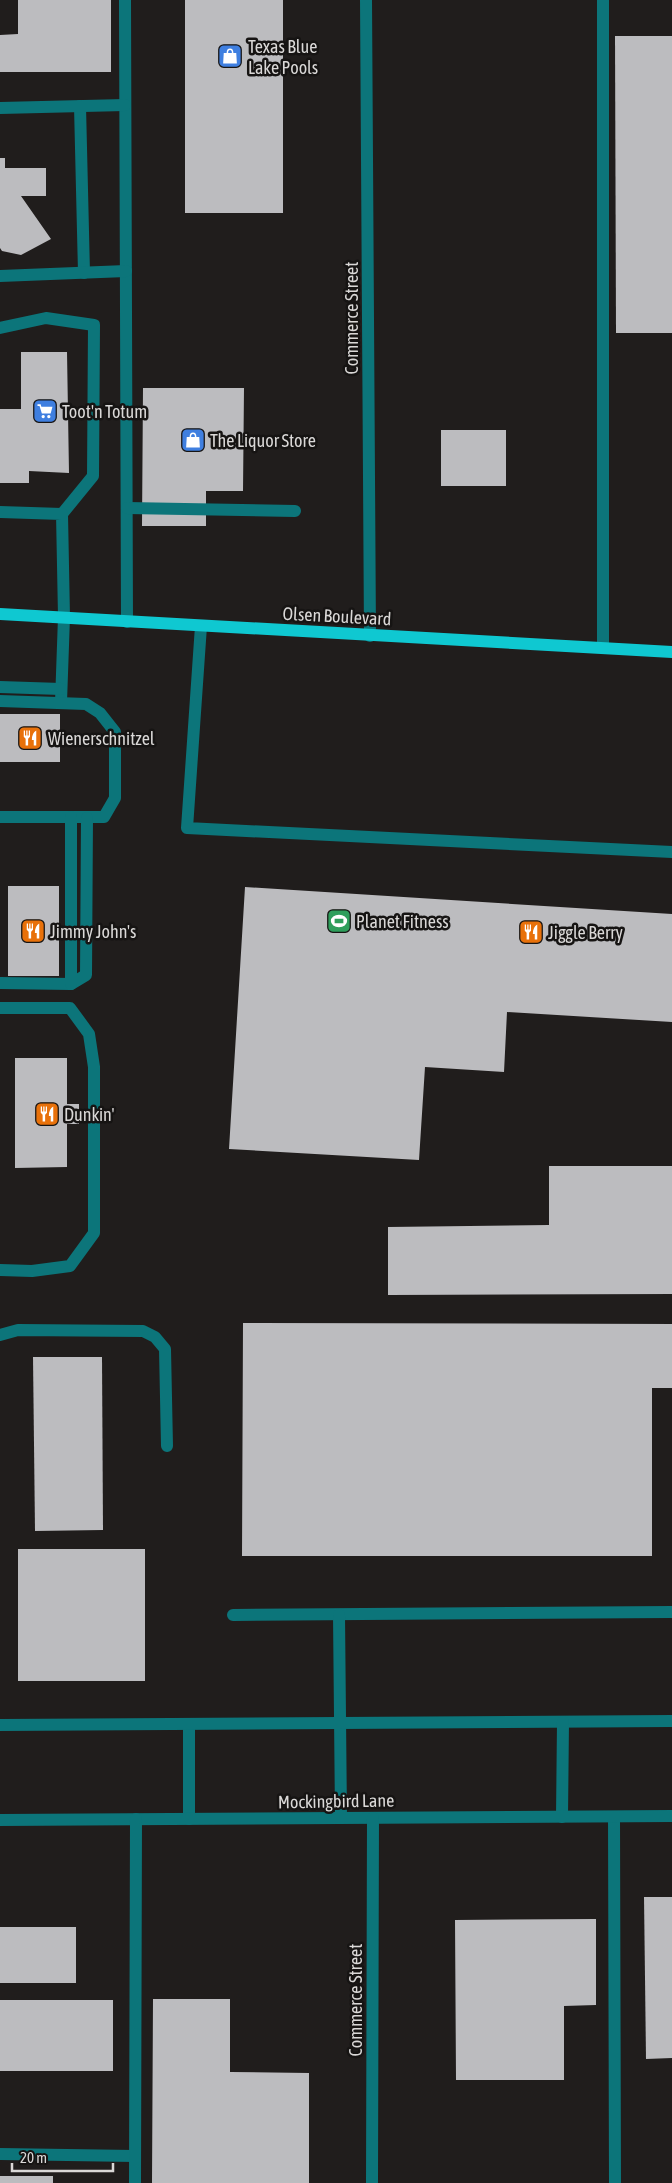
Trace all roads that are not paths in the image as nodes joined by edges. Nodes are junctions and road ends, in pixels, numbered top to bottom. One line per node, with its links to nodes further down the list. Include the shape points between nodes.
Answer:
1 (125, 0): 4 (street)
2 (366, 0): 19 (street, Commerce Street)
3 (603, 0): 20 (street)
4 (125, 105): 5 (street); 7 (street)
5 (80, 106): 6 (street); 8 (street)
6 (0, 108)
7 (126, 271): 8 (street); 11 (street)
8 (84, 273): 9 (street)
9 (0, 276)
10 (0, 328): 14 (street, via 46,318 94,325 93,476)
11 (127, 508): 12 (street); 17 (street)
12 (295, 511)
13 (0, 512): 14 (street)
14 (62, 514): 16 (street)
15 (0, 614): 16 (main road, Olsen Boulevard)
16 (64, 617): 17 (main road, Olsen Boulevard); 23 (street)
17 (127, 622): 18 (main road, Olsen Boulevard)
18 (201, 626): 19 (main road, Olsen Boulevard); 28 (street, via 187,828)
19 (370, 636): 20 (main road, Olsen Boulevard)
20 (603, 648): 21 (main road, Olsen Boulevard)
21 (672, 652)
22 (0, 687): 23 (street)
23 (61, 696): 24 (street); 27 (street, via 86,704 100,713 115,732 115,798 104,817)
24 (0, 701)
25 (0, 817): 26 (street)
26 (71, 817): 27 (street); 30 (street)
27 (87, 818): 30 (street, via 86,976)
28 (672, 852)
29 (0, 983): 30 (street)
30 (71, 984)
31 (0, 1008): 32 (street, via 70,1008 89,1034 94,1086 94,1233 70,1266 32,1271)
32 (0, 1270)
33 (0, 1334): 34 (street, via 18,1330 142,1331 156,1337 165,1349)
34 (168, 1446)
35 (672, 1612): 37 (street)
36 (233, 1615): 37 (street)
37 (338, 1615): 40 (street)
38 (672, 1721): 39 (street)
39 (563, 1722): 40 (street); 44 (street)
40 (339, 1723): 41 (street); 46 (street)
41 (189, 1724): 42 (street); 49 (street)
42 (0, 1725)
43 (672, 1816): 45 (street, Mockingbird Lane)
44 (562, 1817): 45 (street, Mockingbird Lane); 47 (street, Mockingbird Lane)
45 (614, 1817): 55 (street)
46 (341, 1818): 47 (street, Mockingbird Lane); 49 (street, Mockingbird Lane)
47 (373, 1818): 54 (street, Commerce Street)
48 (136, 1819): 49 (street, Mockingbird Lane); 50 (street, Mockingbird Lane); 52 (street)
49 (189, 1819)
50 (0, 1820)
51 (0, 2154): 52 (street)
52 (135, 2156): 53 (street)
53 (135, 2183)
54 (372, 2183)
55 (614, 2183)

